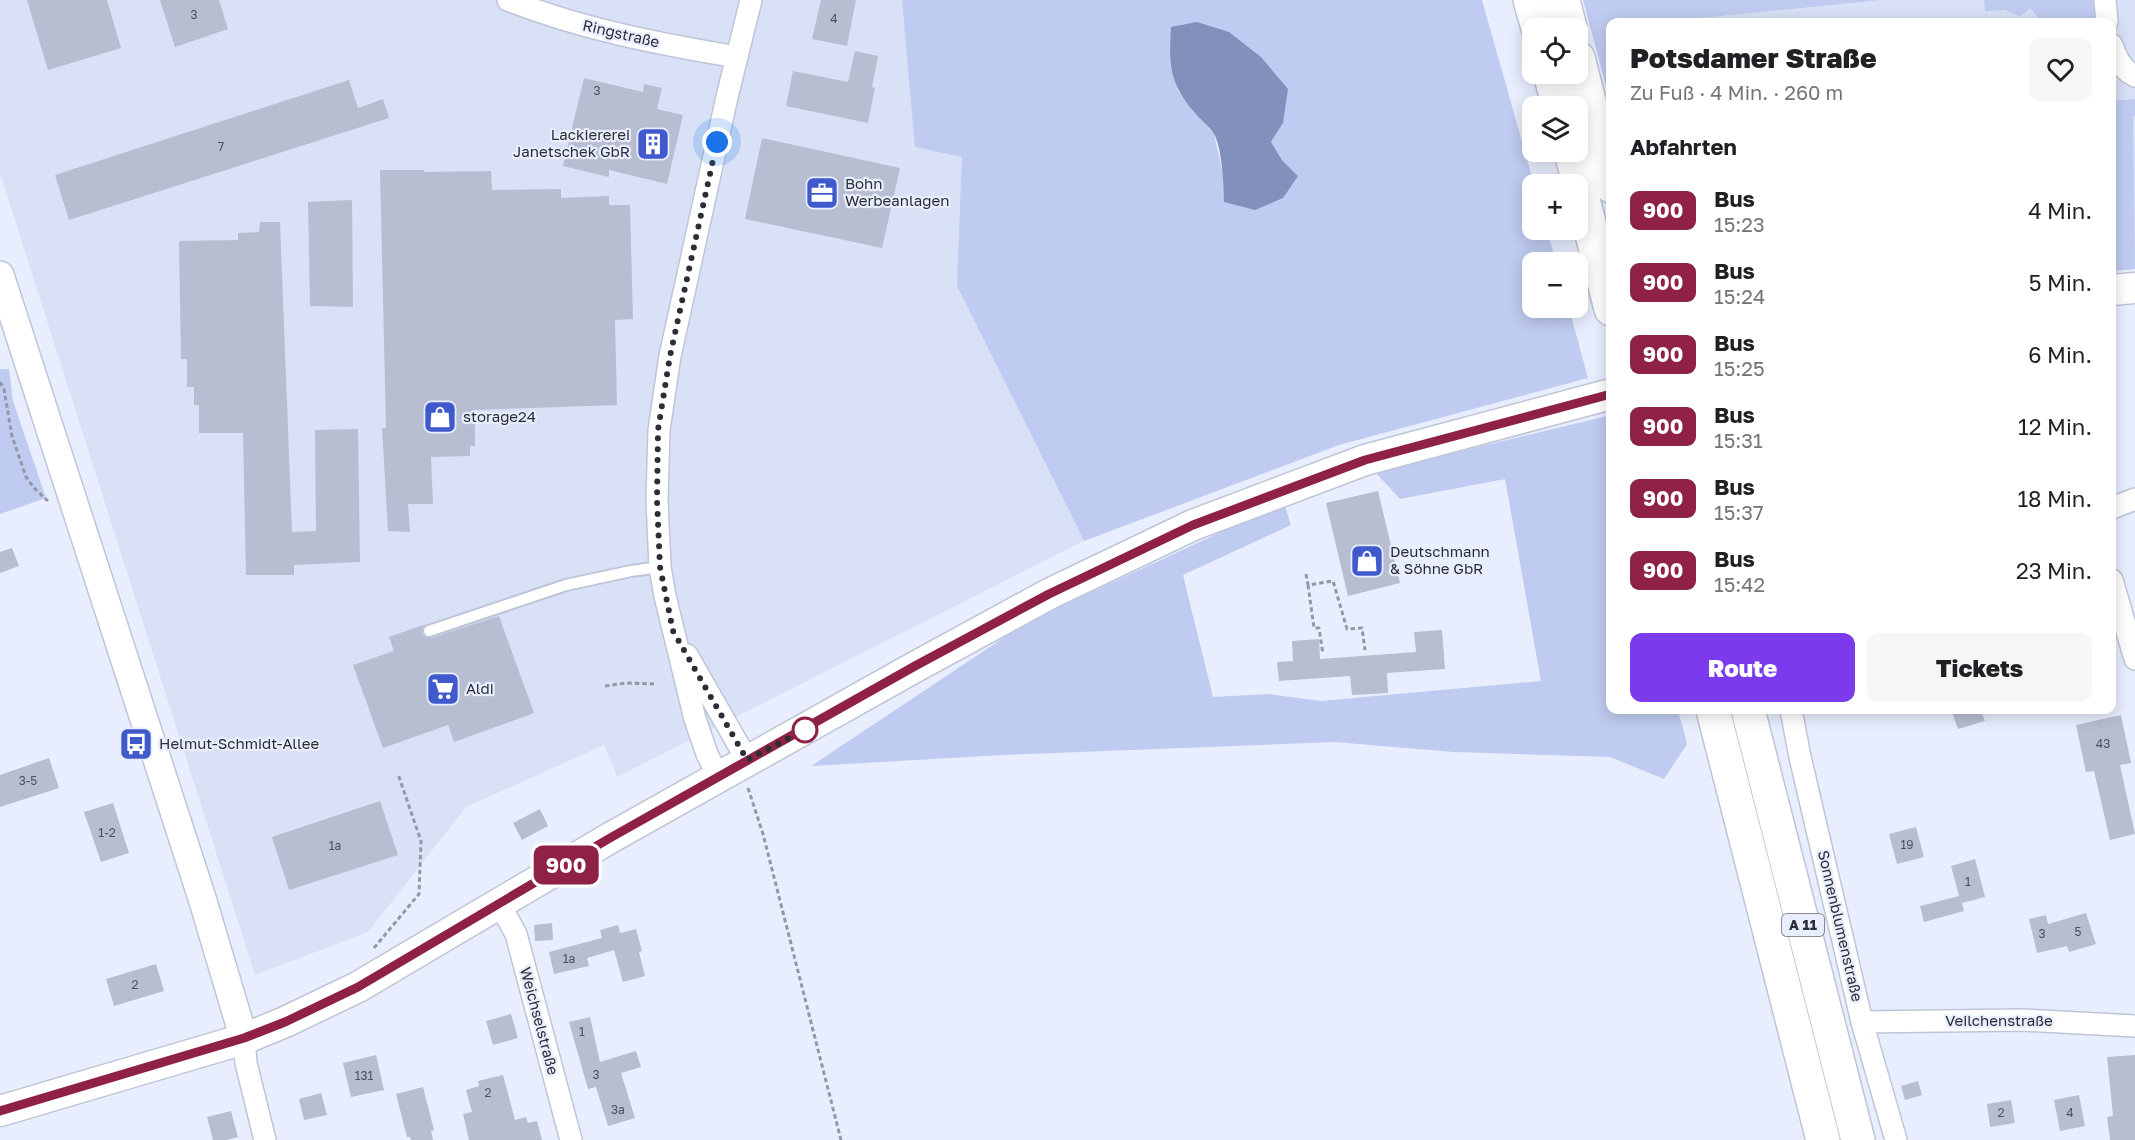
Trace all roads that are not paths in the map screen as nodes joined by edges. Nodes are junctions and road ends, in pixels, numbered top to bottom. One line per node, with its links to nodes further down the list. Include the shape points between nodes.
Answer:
1 (508, 0): 9 (street, Ringstraße, via 586,27)
2 (751, 0): 9 (street)
3 (1530, 0): 6 (highway)
4 (1563, 0): 7 (highway)
5 (2105, 0): 8 (street)
6 (1535, 18)
7 (1568, 18)
8 (2107, 18)
9 (737, 57): 22 (street, via 670,356 658,430)
10 (2116, 57): 11 (street)
11 (2135, 76)
12 (1585, 84): 14 (highway)
13 (1574, 162): 17 (highway)
14 (1606, 167)
15 (0, 275): 35 (street)
16 (2135, 288): 18 (main road)
17 (1606, 289)
18 (2116, 290)
19 (1597, 398): 30 (main road, via 1365,460 1193,525 1049,594)
20 (2135, 499): 21 (street)
21 (2116, 506)
22 (660, 567): 24 (lane, via 566,585); 25 (street)
23 (2116, 594): 26 (street)
24 (429, 631)
25 (673, 631): 30 (street); 31 (street, via 695,719)
26 (2135, 659)
27 (1714, 714): 39 (highway, A 11)
28 (1749, 714): 40 (highway, A 11)
29 (1792, 714): 33 (street, Sonnenblumenstraße)
30 (747, 772): 31 (main road)
31 (718, 776): 32 (main road)
32 (500, 905): 35 (main road, via 358,987); 38 (street, Weichselstraße, via 516,934)
33 (1862, 1022): 34 (street, Veilchenstraße, via 2022,1020); 41 (street, Sonnenblumenstraße)
34 (2135, 1026)
35 (244, 1038): 36 (main road); 37 (street)
36 (0, 1111)
37 (265, 1140)
38 (571, 1140)
39 (1823, 1140)
40 (1858, 1140)
41 (1896, 1140)

